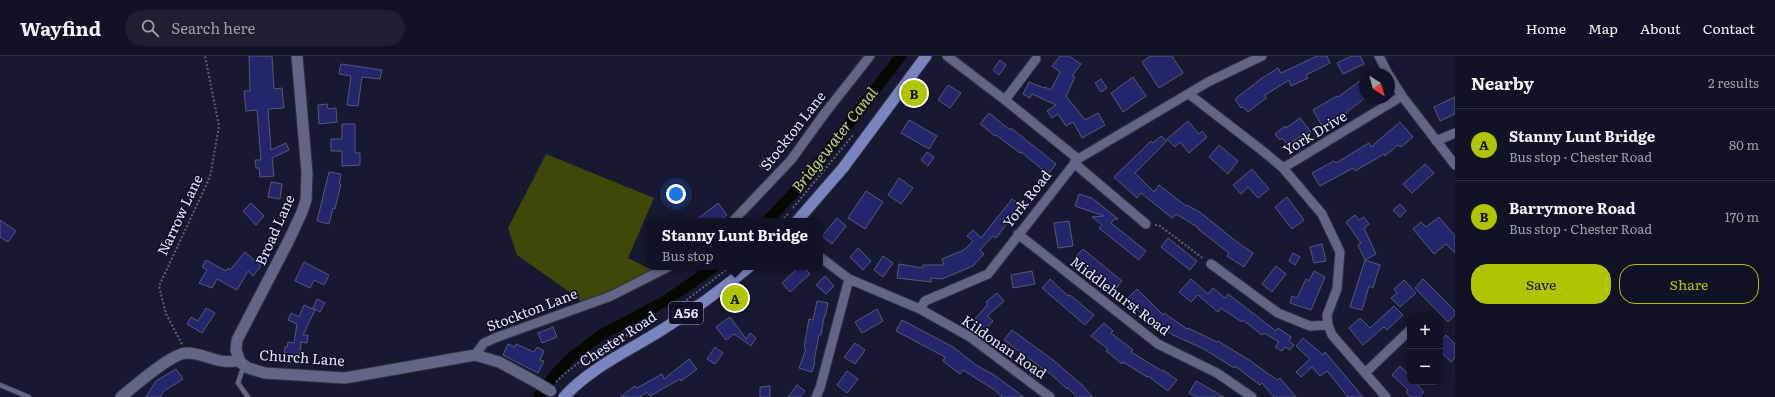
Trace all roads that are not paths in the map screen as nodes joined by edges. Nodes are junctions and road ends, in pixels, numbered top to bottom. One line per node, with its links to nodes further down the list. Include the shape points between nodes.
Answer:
1 (297, 56): 31 (street, Broad Lane, via 307,173 306,200 289,240 237,340 236,350)
2 (870, 56): 18 (street, Stockton Lane, via 791,160)
3 (926, 56): 19 (main road, via 843,168)
4 (947, 56): 12 (street)
5 (1262, 56): 10 (street, York Road)
6 (1379, 56): 8 (street)
7 (1036, 59): 12 (street)
8 (1385, 68)
9 (1395, 85): 11 (street)
10 (1189, 94): 15 (street, York Road); 17 (street, York Drive)
11 (1402, 96): 14 (street); 17 (street, York Drive)
12 (1005, 100): 15 (street)
13 (1455, 133): 14 (street)
14 (1436, 141): 16 (street)
15 (1076, 161): 20 (street); 21 (street, York Road)
16 (1455, 164)
17 (1282, 168): 28 (street, via 1322,214 1340,252 1337,289 1328,315)
18 (736, 218)
19 (800, 218)
20 (1146, 224)
21 (1018, 234): 27 (street, York Road, via 988,274 925,302); 41 (street, Middlehurst Road, via 1158,344 1217,373)
22 (823, 259): 26 (street)
23 (1211, 264): 28 (street, via 1278,313 1310,326)
24 (662, 270): 30 (street, Stockton Lane, via 612,296 495,338 484,343)
25 (745, 270): 38 (main road, Chester Road / A56, via 662,330 594,372)
26 (849, 279): 27 (street); 39 (street)
27 (920, 309): 40 (street, Kildonan Road, via 970,337)
28 (1328, 325): 32 (street, via 1332,335)
29 (1407, 333): 32 (street)
30 (475, 355): 31 (street, Church Lane, via 345,378 265,373); 34 (street, Church Lane, bridge, via 499,362)
31 (241, 362): 36 (street, Church Lane, via 227,362 187,353 173,357); 37 (lane, via 238,383)
32 (1365, 374): 42 (street)
33 (0, 385): 35 (lane)
34 (555, 391)
35 (29, 397)
36 (121, 397)
37 (248, 397)
38 (564, 397)
39 (816, 397)
40 (1050, 397)
41 (1252, 397)
42 (1386, 397)

